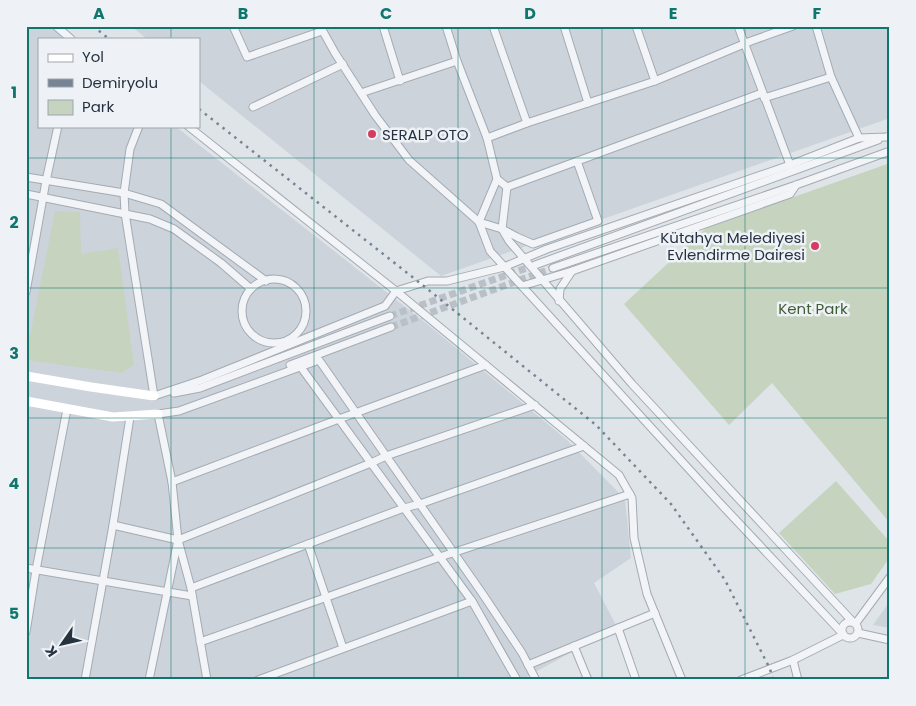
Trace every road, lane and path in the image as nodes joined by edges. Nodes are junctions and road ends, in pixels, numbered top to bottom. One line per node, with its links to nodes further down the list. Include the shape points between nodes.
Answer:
1 (56, 26): 12 (street)
2 (233, 26): 11 (street, via 247,57)
3 (383, 26): 18 (street)
4 (446, 26): 14 (street)
5 (493, 26): 23 (street)
6 (564, 26): 21 (street)
7 (636, 26): 17 (street)
8 (738, 26): 13 (street)
9 (794, 26): 13 (street)
10 (816, 26): 16 (street)
11 (321, 29): 15 (street)
12 (70, 38)
13 (744, 44): 17 (street); 20 (street)
14 (457, 61): 18 (street); 28 (street)
15 (343, 64): 19 (street); 22 (street)
16 (831, 77): 20 (street); 29 (street)
17 (655, 80): 21 (street)
18 (400, 81): 19 (street)
19 (361, 93): 42 (street, via 409,160)
20 (763, 95): 31 (street); 32 (street)
21 (588, 103): 23 (street)
22 (253, 107)
23 (527, 123): 28 (street)
24 (58, 128): 35 (street)
25 (138, 128): 38 (street, via 130,149)
26 (191, 128): 53 (street)
27 (888, 136): 29 (street); 45 (street)
28 (487, 138): 34 (street)
29 (859, 138): 32 (street)
30 (890, 151): 36 (street)
31 (577, 161): 37 (street); 43 (street, via 598,221 533,244)
32 (790, 165): 44 (street)
33 (26, 177): 35 (street)
34 (497, 179): 37 (street); 42 (street)
35 (46, 181): 38 (street); 40 (street)
36 (796, 184): 47 (street); 48 (street, via 790,194)
37 (506, 188): 43 (street)
38 (124, 193): 41 (street); 50 (street, via 161,204)
39 (26, 194): 40 (street)
40 (44, 197): 41 (street); 54 (street)
41 (125, 214): 52 (street, via 150,219 174,229); 61 (street)
42 (479, 222): 43 (street); 46 (street, via 490,251)
43 (502, 229): 44 (street)
44 (524, 258): 46 (street); 49 (street)
45 (535, 265)
46 (504, 267): 51 (street); 53 (street, via 447,281 428,281)
47 (554, 268)
48 (572, 271): 49 (street); 55 (street, via 560,289)
49 (542, 280): 51 (street); 55 (street)
50 (266, 281): 52 (street); 52 (street, via 287,282 296,288 306,307 302,328 286,341 264,342 248,329 243,319 243,308)
51 (522, 286): 94 (street)
52 (251, 289)
53 (396, 291): 58 (street); 61 (street, via 385,306 202,380)
54 (26, 292)
55 (560, 301): 90 (street, via 639,392)
56 (390, 316): 61 (street, via 200,388)
57 (391, 327): 66 (street)
58 (486, 365): 63 (street); 65 (street)
59 (300, 366): 65 (street, via 319,360); 66 (street, via 179,411); 68 (street)
60 (26, 376): 61 (main road)
61 (154, 396)
62 (26, 401): 64 (main road)
63 (535, 405): 69 (street); 70 (street)
64 (67, 409): 67 (main road, via 113,417); 82 (street)
65 (356, 413): 68 (street); 70 (street)
66 (158, 414): 67 (main road); 72 (street)
67 (130, 416): 76 (street)
68 (339, 419): 71 (street); 72 (street)
69 (584, 446): 73 (street, via 619,475); 74 (street)
70 (386, 456): 71 (street); 74 (street)
71 (372, 463): 75 (street); 77 (street)
72 (172, 482): 77 (street)
73 (630, 494): 79 (street); 89 (street, via 634,538 647,594)
74 (420, 504): 75 (street); 79 (street)
75 (404, 508): 78 (street); 80 (street)
76 (113, 524): 77 (street); 84 (street)
77 (178, 540): 85 (street); 86 (street)
78 (308, 544): 86 (street); 87 (street)
79 (454, 553): 80 (street); 100 (street)
80 (440, 557): 87 (street); 88 (street)
81 (26, 568): 82 (street)
82 (36, 570): 84 (street); 92 (street)
83 (890, 577): 90 (street)
84 (103, 581): 85 (street); 101 (street)
85 (167, 592): 86 (street); 102 (street)
86 (191, 592): 96 (street)
87 (326, 598): 96 (street); 98 (street)
88 (472, 601): 98 (street); 105 (street)
89 (655, 613): 91 (street); 109 (street)
90 (854, 622): 93 (street); 94 (street, via 844,624)
91 (618, 628): 97 (street); 108 (street)
92 (26, 632)
93 (858, 633): 94 (street, via 852,638); 95 (street)
94 (843, 634): 99 (street)
95 (890, 640)
96 (200, 642): 103 (street)
97 (574, 646): 100 (street); 107 (street)
98 (343, 648): 104 (street)
99 (792, 660): 110 (street); 111 (street)
100 (528, 666): 106 (street)
101 (85, 680)
102 (149, 680)
103 (207, 680)
104 (258, 680)
105 (517, 680)
106 (536, 680)
107 (588, 680)
108 (636, 680)
109 (682, 680)
110 (741, 680)
111 (798, 680)

